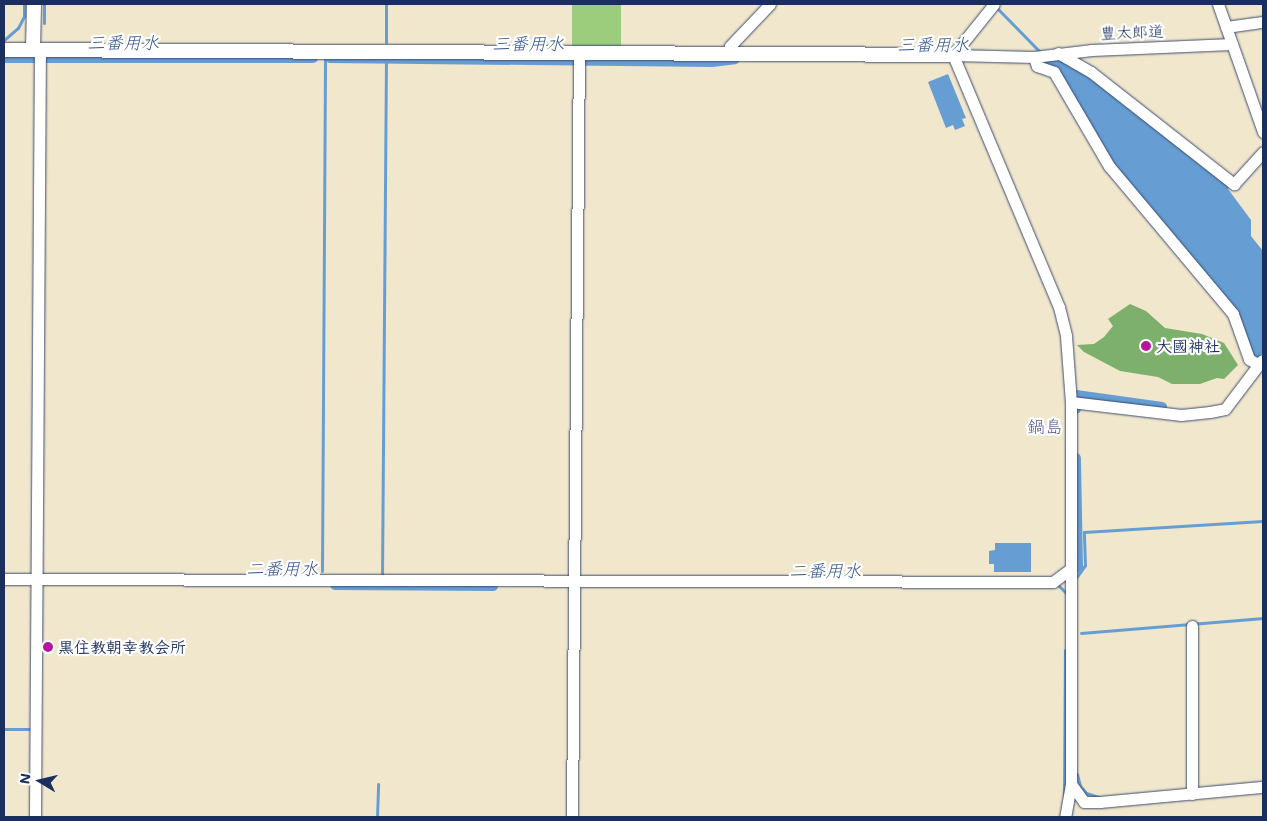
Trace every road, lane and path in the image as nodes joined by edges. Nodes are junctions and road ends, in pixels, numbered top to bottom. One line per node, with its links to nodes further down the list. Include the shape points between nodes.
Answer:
1 (34, 4): 11 (street)
2 (770, 4): 10 (street, via 730,46)
3 (1218, 4): 6 (street)
4 (993, 5): 13 (street)
5 (1263, 22): 6 (street)
6 (1226, 27): 7 (street)
7 (1232, 44): 12 (street, 豊太郎道); 14 (street)
8 (4, 50): 11 (street)
9 (579, 52): 10 (street); 11 (street); 20 (street)
10 (728, 53): 13 (street)
11 (38, 54): 21 (street)
12 (1042, 57): 13 (street, 豊太郎道); 15 (street, via 1091,72 1234,184); 16 (street, via 1109,166 1233,314)
13 (955, 59): 17 (street, via 1059,306)
14 (1263, 132)
15 (1263, 152)
16 (1257, 362): 17 (street, via 1224,409 1181,415)
17 (1075, 402): 18 (street)
18 (1070, 568): 20 (street, via 1052,582); 23 (street)
19 (4, 580): 21 (street)
20 (574, 580): 21 (street); 27 (street)
21 (36, 582): 26 (street)
22 (1192, 626): 25 (street)
23 (1071, 784): 25 (street, via 1084,802); 28 (street, via 1065,803)
24 (1263, 787): 25 (street)
25 (1192, 794)
26 (35, 817)
27 (572, 817)
28 (1065, 817)

